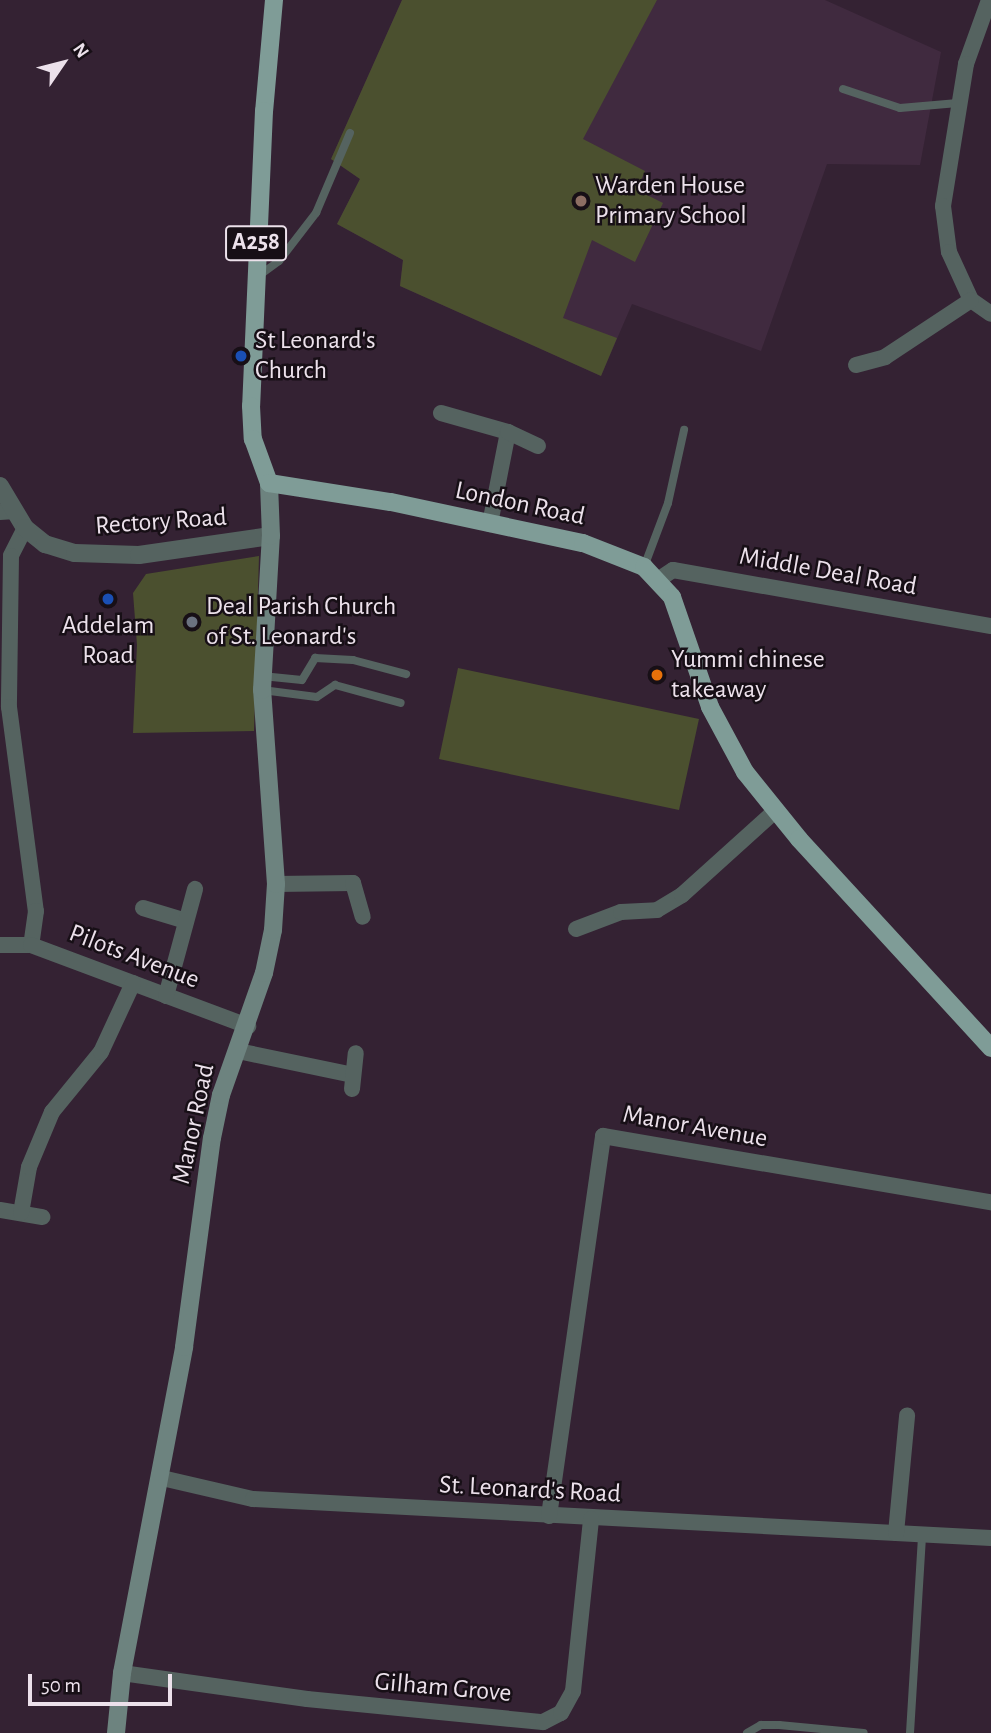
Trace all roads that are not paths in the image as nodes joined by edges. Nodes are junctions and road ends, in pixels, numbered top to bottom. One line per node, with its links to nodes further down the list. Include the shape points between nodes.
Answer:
1 (274, 0): 6 (main road, A258)
2 (990, 1): 4 (street, via 966,64)
3 (843, 89): 4 (lane, via 900,108)
4 (958, 103): 7 (street, via 943,206 949,252)
5 (350, 133): 6 (lane, via 316,213 279,261)
6 (254, 279): 14 (main road, A258, via 253,439)
7 (971, 300): 8 (street); 9 (street, via 885,357)
8 (991, 314)
9 (856, 365)
10 (440, 413): 12 (street)
11 (684, 430): 20 (lane, via 667,503)
12 (508, 432): 13 (street); 17 (street)
13 (538, 446)
14 (269, 484): 17 (main road, London Road, via 391,502); 19 (main road, Manor Road)
15 (0, 486): 16 (street, Rectory Road)
16 (7, 511): 18 (street, Rectory Road)
17 (490, 524): 20 (main road, London Road, via 594,546)
18 (26, 528): 19 (street, Rectory Road, via 45,544 109,556 219,547); 26 (street, via 11,556)
19 (271, 536): 24 (main road, Manor Road)
20 (644, 567): 21 (main road, London Road)
21 (659, 580): 22 (street, Middle Deal Road, via 673,570); 27 (main road, London Road, via 672,597 710,707 745,772)
22 (989, 621)
23 (406, 674): 24 (lane, via 353,660 315,658 302,680)
24 (262, 683): 25 (lane, via 317,697 335,685); 28 (main road, Manor Road)
25 (401, 703)
26 (5, 708): 35 (street, via 34,899)
27 (775, 811): 33 (street, via 657,910 621,912); 39 (main road, London Road)
28 (276, 884): 31 (street, via 353,877); 38 (main road, Manor Road, via 264,973)
29 (195, 889): 32 (street)
30 (143, 908): 32 (street)
31 (363, 917)
32 (186, 921): 37 (street)
33 (576, 929)
34 (0, 945): 35 (street, Pilots Avenue)
35 (31, 945): 36 (street, Pilots Avenue)
36 (133, 983): 37 (street, Pilots Avenue); 44 (street, via 101,1052 52,1112 29,1167)
37 (166, 996): 38 (street, Pilots Avenue)
38 (248, 1026): 40 (main road, Manor Road)
39 (991, 1048)
40 (238, 1051): 41 (street, via 352,1082); 47 (main road, Manor Road, via 212,1138)
41 (356, 1053)
42 (991, 1202): 48 (street, Manor Avenue, via 603,1136)
43 (0, 1210): 44 (street)
44 (20, 1213): 45 (street)
45 (43, 1217)
46 (907, 1416): 50 (street)
47 (162, 1478): 48 (street, St. Leonard's Road, via 253,1499); 53 (main road, Manor Road)
48 (549, 1517): 49 (street, St. Leonard's Road)
49 (591, 1519): 50 (street, St. Leonard's Road); 53 (street, Gilham Grove, via 573,1691 561,1713 543,1722 307,1699)
50 (897, 1533): 51 (street, St. Leonard's Road)
51 (922, 1534): 52 (street, St. Leonard's Road); 57 (lane)
52 (991, 1538)
53 (122, 1673): 54 (main road, Manor Road)
54 (116, 1733)
55 (747, 1733): 56 (lane, via 761,1725 779,1725)
56 (864, 1733)
57 (910, 1733)

